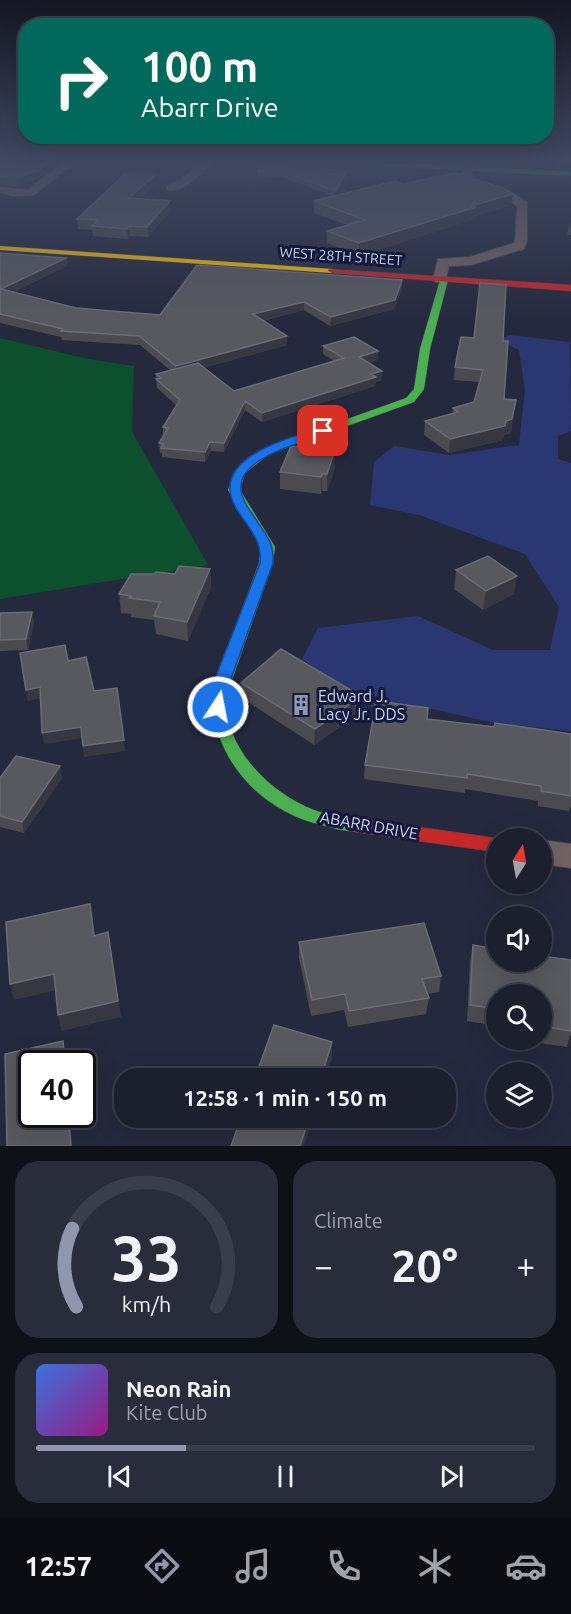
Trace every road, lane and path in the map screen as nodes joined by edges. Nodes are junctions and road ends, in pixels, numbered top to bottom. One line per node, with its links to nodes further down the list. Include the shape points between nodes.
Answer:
1 (522, 215): 3 (street, via 519,246 471,261 443,262)
2 (0, 248): 3 (street, WEST 28TH STREET)
3 (442, 279): 4 (street, WEST 28TH STREET); 5 (street, ABARR DRIVE, via 418,389 410,400 265,452 240,471 234,490 268,547 266,563 224,676 218,707 227,743 238,761 265,789 296,808 338,822)
4 (571, 288)
5 (486, 844)
6 (552, 853): 7 (street)
7 (571, 856)

